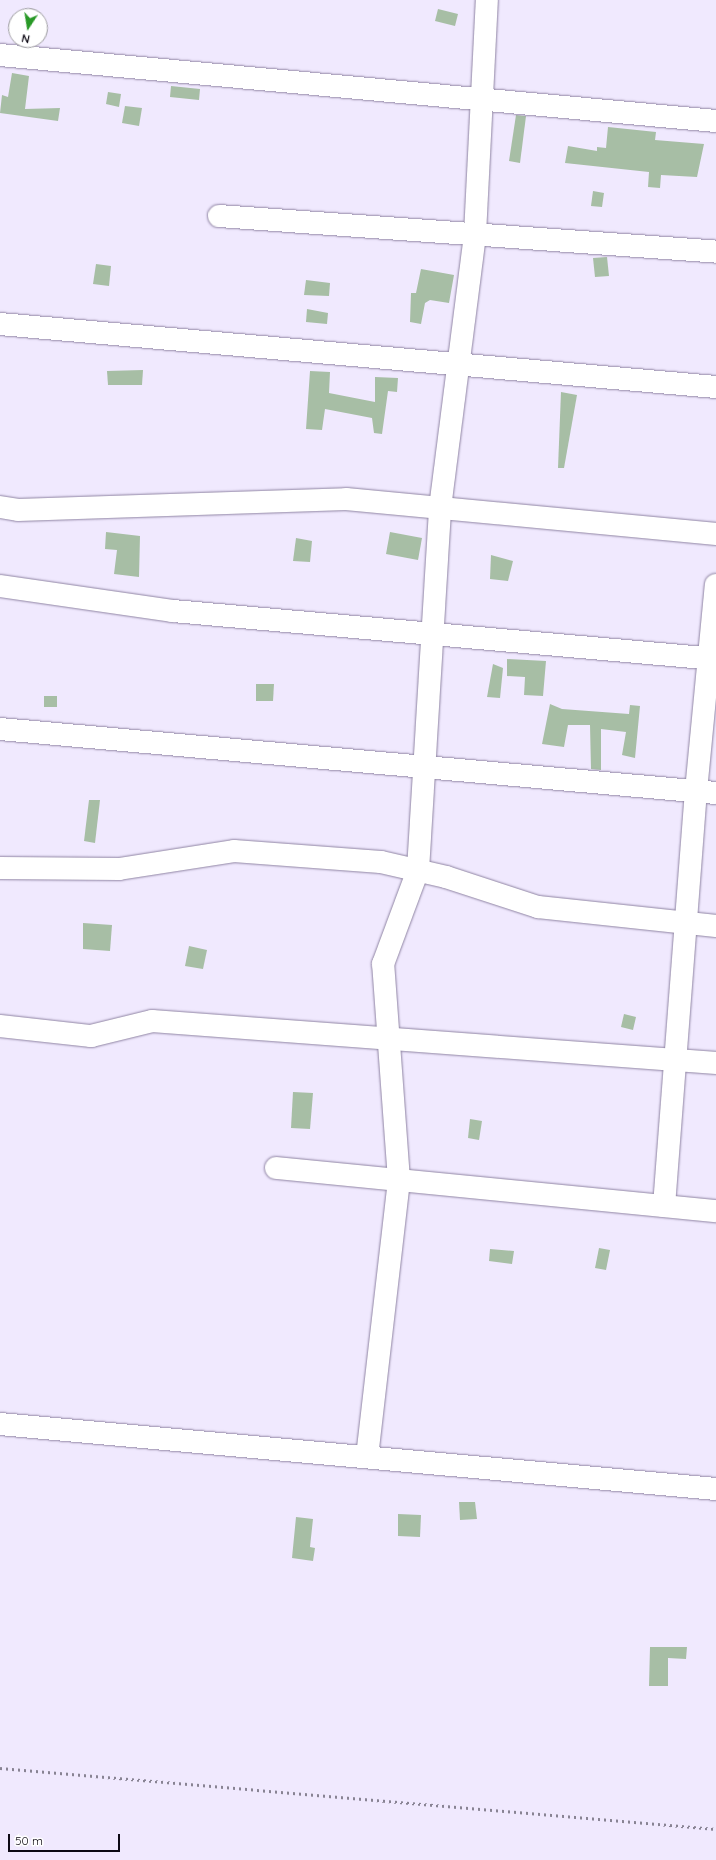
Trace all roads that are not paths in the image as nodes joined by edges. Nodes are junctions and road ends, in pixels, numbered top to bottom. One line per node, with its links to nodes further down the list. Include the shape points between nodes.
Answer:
1 (487, 0): 3 (street)
2 (0, 55): 3 (street)
3 (481, 99): 4 (street); 6 (street)
4 (716, 121)
5 (219, 216): 6 (street)
6 (475, 234): 7 (street); 9 (street)
7 (716, 252)
8 (0, 324): 9 (street)
9 (459, 365): 10 (street); 12 (street)
10 (716, 387)
11 (0, 507): 12 (street, via 18,510 346,499)
12 (440, 508): 13 (street); 16 (street)
13 (716, 534)
14 (716, 585): 17 (street)
15 (0, 586): 16 (street, via 173,611)
16 (433, 634): 17 (street); 19 (street)
17 (712, 659): 20 (street)
18 (0, 729): 19 (street)
19 (424, 767): 20 (street); 22 (street)
20 (706, 792): 23 (street)
21 (0, 868): 22 (street, via 119,869 234,851 381,862)
22 (418, 870): 23 (street, via 538,907); 26 (street, via 383,964)
23 (685, 922): 24 (street); 27 (street)
24 (716, 926)
25 (0, 1026): 26 (street, via 91,1036 152,1021)
26 (388, 1039): 27 (street); 30 (street)
27 (675, 1060): 28 (street); 31 (street)
28 (716, 1064)
29 (276, 1168): 30 (street)
30 (399, 1180): 31 (street); 34 (street)
31 (664, 1206): 32 (street)
32 (716, 1212)
33 (0, 1424): 34 (street)
34 (367, 1457): 35 (street)
35 (716, 1489)

